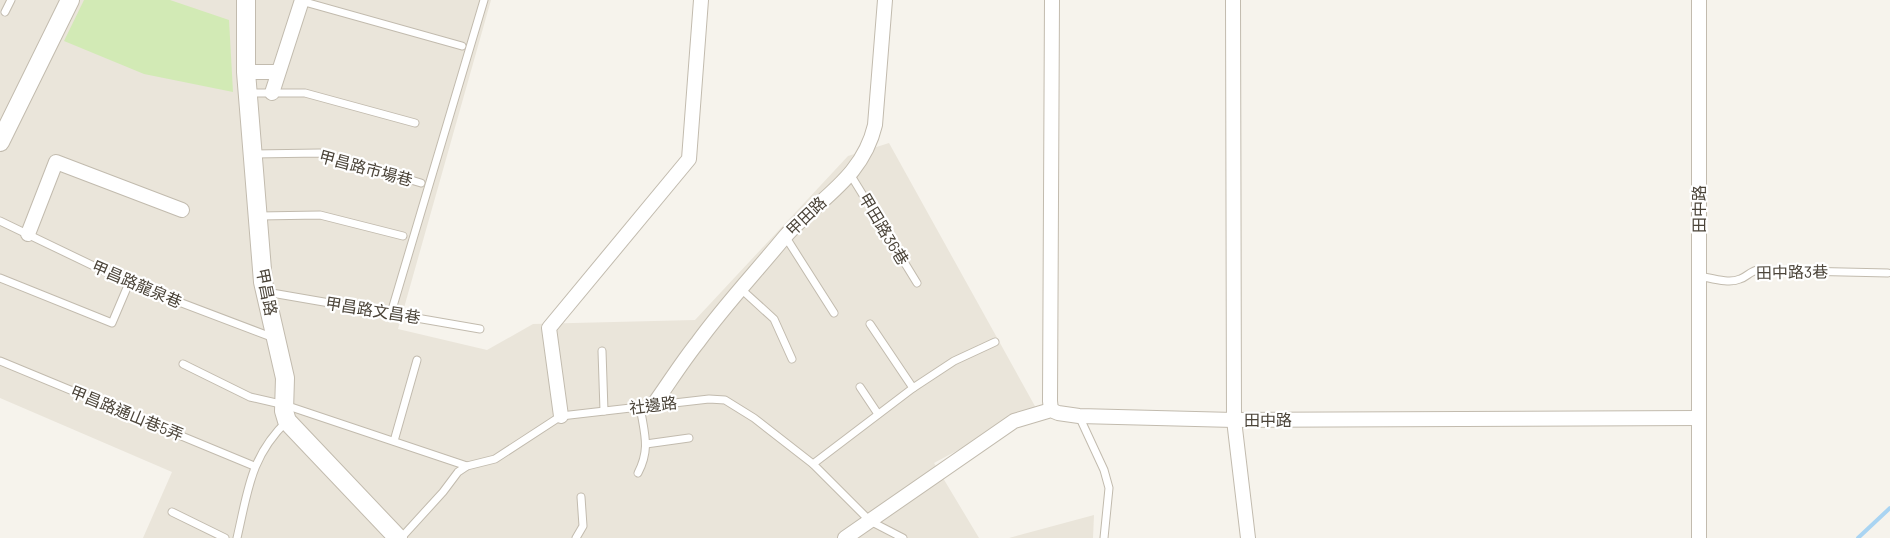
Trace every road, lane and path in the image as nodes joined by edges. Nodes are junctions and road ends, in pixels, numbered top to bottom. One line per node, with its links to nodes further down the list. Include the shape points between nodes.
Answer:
1 (11, 0): 11 (lane)
2 (70, 0): 18 (street)
3 (246, 0): 13 (street, 甲昌路)
4 (484, 0): 35 (lane)
5 (701, 0): 54 (street, via 689,159 549,328)
6 (885, 0): 20 (street, 甲田路, via 875,125 863,158)
7 (1052, 0): 50 (street)
8 (1233, 0): 57 (street)
9 (1699, 0): 29 (street, 田中路)
10 (302, 1): 12 (lane); 14 (street)
11 (5, 12)
12 (462, 46)
13 (246, 72): 14 (street); 15 (street, 甲昌路)
14 (278, 72): 16 (street)
15 (247, 93): 16 (lane); 19 (street, 甲昌路)
16 (272, 93): 17 (lane, via 305,93)
17 (415, 123)
18 (0, 142)
19 (251, 154): 21 (lane, 甲昌路市場巷, via 320,153); 23 (street, 甲昌路)
20 (850, 174): 27 (street, 甲田路); 32 (lane, 甲田路36巷)
21 (421, 183)
22 (182, 210): 25 (street, via 56,162)
23 (257, 216): 26 (lane, via 320,215); 34 (street, 甲昌路)
24 (0, 221): 25 (lane, 甲昌路龍泉巷)
25 (28, 234): 31 (lane, 甲昌路龍泉巷)
26 (403, 236)
27 (785, 236): 33 (street, 甲田路); 36 (lane)
28 (1888, 273): 29 (lane, 田中路3巷, via 1758,270 1737,280)
29 (1699, 276): 56 (street, 田中路)
30 (0, 278): 31 (lane, via 112,324)
31 (129, 283): 39 (lane, 甲昌路龍泉巷)
32 (917, 283)
33 (741, 289): 43 (lane, via 774,319); 48 (street, 甲田路, via 698,341)
34 (265, 292): 35 (lane, 甲昌路文昌巷); 39 (street, 甲昌路)
35 (391, 313): 38 (lane, 甲昌路文昌巷)
36 (834, 313)
37 (870, 324): 47 (lane)
38 (480, 329)
39 (277, 339): 52 (street, 甲昌路, via 285,378)
40 (995, 342): 47 (lane, via 954,361)
41 (602, 352): 51 (lane)
42 (417, 360): 59 (lane)
43 (792, 360)
44 (0, 361): 62 (lane, 甲昌路通山巷5弄)
45 (183, 364): 52 (lane)
46 (860, 387): 53 (lane)
47 (912, 388): 53 (lane)
48 (654, 404): 49 (lane, 社邊路); 61 (lane, 社邊路, via 725,400)
49 (640, 406): 51 (lane, 社邊路); 60 (lane)
50 (1051, 410): 55 (street, 田中路); 67 (street, 田中路, via 1014,421)
51 (604, 412): 54 (lane, 社邊路)
52 (286, 413): 59 (lane); 62 (lane); 70 (street)
53 (878, 414): 61 (lane)
54 (561, 416): 63 (lane, 社邊路, via 495,458)
55 (1079, 416): 57 (street, 田中路); 74 (lane, via 1109,488)
56 (1699, 418): 57 (street, 田中路); 76 (street, 田中路)
57 (1234, 420): 75 (street)
58 (689, 438): 60 (lane)
59 (394, 441): 63 (lane)
60 (646, 444): 64 (lane, via 646,458)
61 (813, 464): 67 (lane, 社邊路)
62 (254, 466): 69 (lane)
63 (467, 466): 70 (lane, 社邊路)
64 (638, 473)
65 (581, 497): 71 (lane, via 583,526)
66 (172, 512): 68 (lane)
67 (870, 521): 72 (street, 田中路); 73 (lane, 社邊路)
68 (225, 538)
69 (237, 538)
70 (399, 538)
71 (576, 538)
72 (845, 538)
73 (903, 538)
74 (1104, 538)
75 (1248, 538)
76 (1699, 538)

